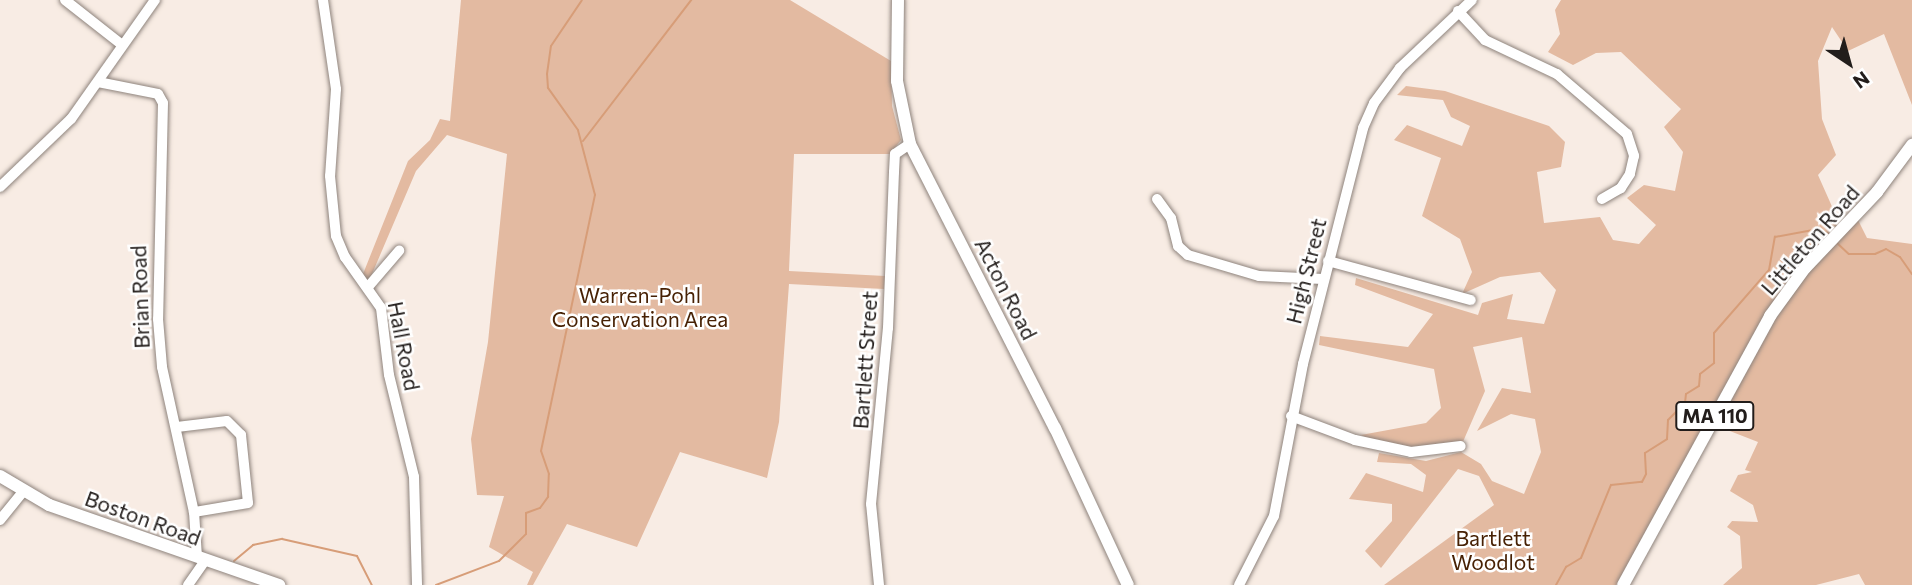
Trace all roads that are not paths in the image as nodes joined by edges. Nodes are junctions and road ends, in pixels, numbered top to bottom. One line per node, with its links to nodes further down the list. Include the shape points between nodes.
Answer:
1 (65, 0): 7 (street)
2 (155, 0): 7 (street)
3 (323, 0): 17 (street, Hall Road, via 335,86 330,176 336,236 345,257)
4 (898, 0): 9 (main road, Acton Road, via 897,81)
5 (1472, 0): 6 (street, High Street)
6 (1458, 11): 13 (street, via 1485,40 1557,74 1627,134 1634,156 1630,174 1621,188); 15 (street, High Street, via 1400,68 1374,103 1358,141)
7 (121, 44): 8 (street)
8 (98, 82): 11 (street, via 51,142); 20 (street, Brian Road, via 158,94 163,103 158,319 162,367)
9 (910, 144): 30 (street, Bartlett Street, via 895,154 888,328 871,504); 31 (main road, Acton Road, via 1045,407)
10 (1912, 145): 33 (main road, Littleton Road / MA 110, via 1765,324)
11 (0, 187)
12 (1157, 199): 16 (street, via 1171,218 1178,246 1188,255 1259,276)
13 (1602, 199)
14 (399, 251): 17 (street)
15 (1328, 261): 16 (street, High Street); 18 (street)
16 (1324, 279): 19 (street, High Street)
17 (368, 287): 29 (street, Hall Road, via 381,306 388,375 411,456)
18 (1471, 300)
19 (1291, 416): 21 (street, via 1355,440 1411,452); 32 (street, High Street, via 1274,516)
20 (177, 427): 24 (street, Brian Road); 24 (street, via 227,421 241,435 248,503)
21 (1461, 446)
22 (0, 476): 23 (main road, Boston Road)
23 (23, 492): 25 (street); 26 (main road, Boston Road)
24 (194, 512): 26 (street, Brian Road)
25 (0, 520)
26 (201, 559): 27 (street); 28 (main road, Boston Road)
27 (188, 585)
28 (279, 585)
29 (417, 585)
30 (879, 585)
31 (1128, 585)
32 (1239, 585)
33 (1623, 585)

